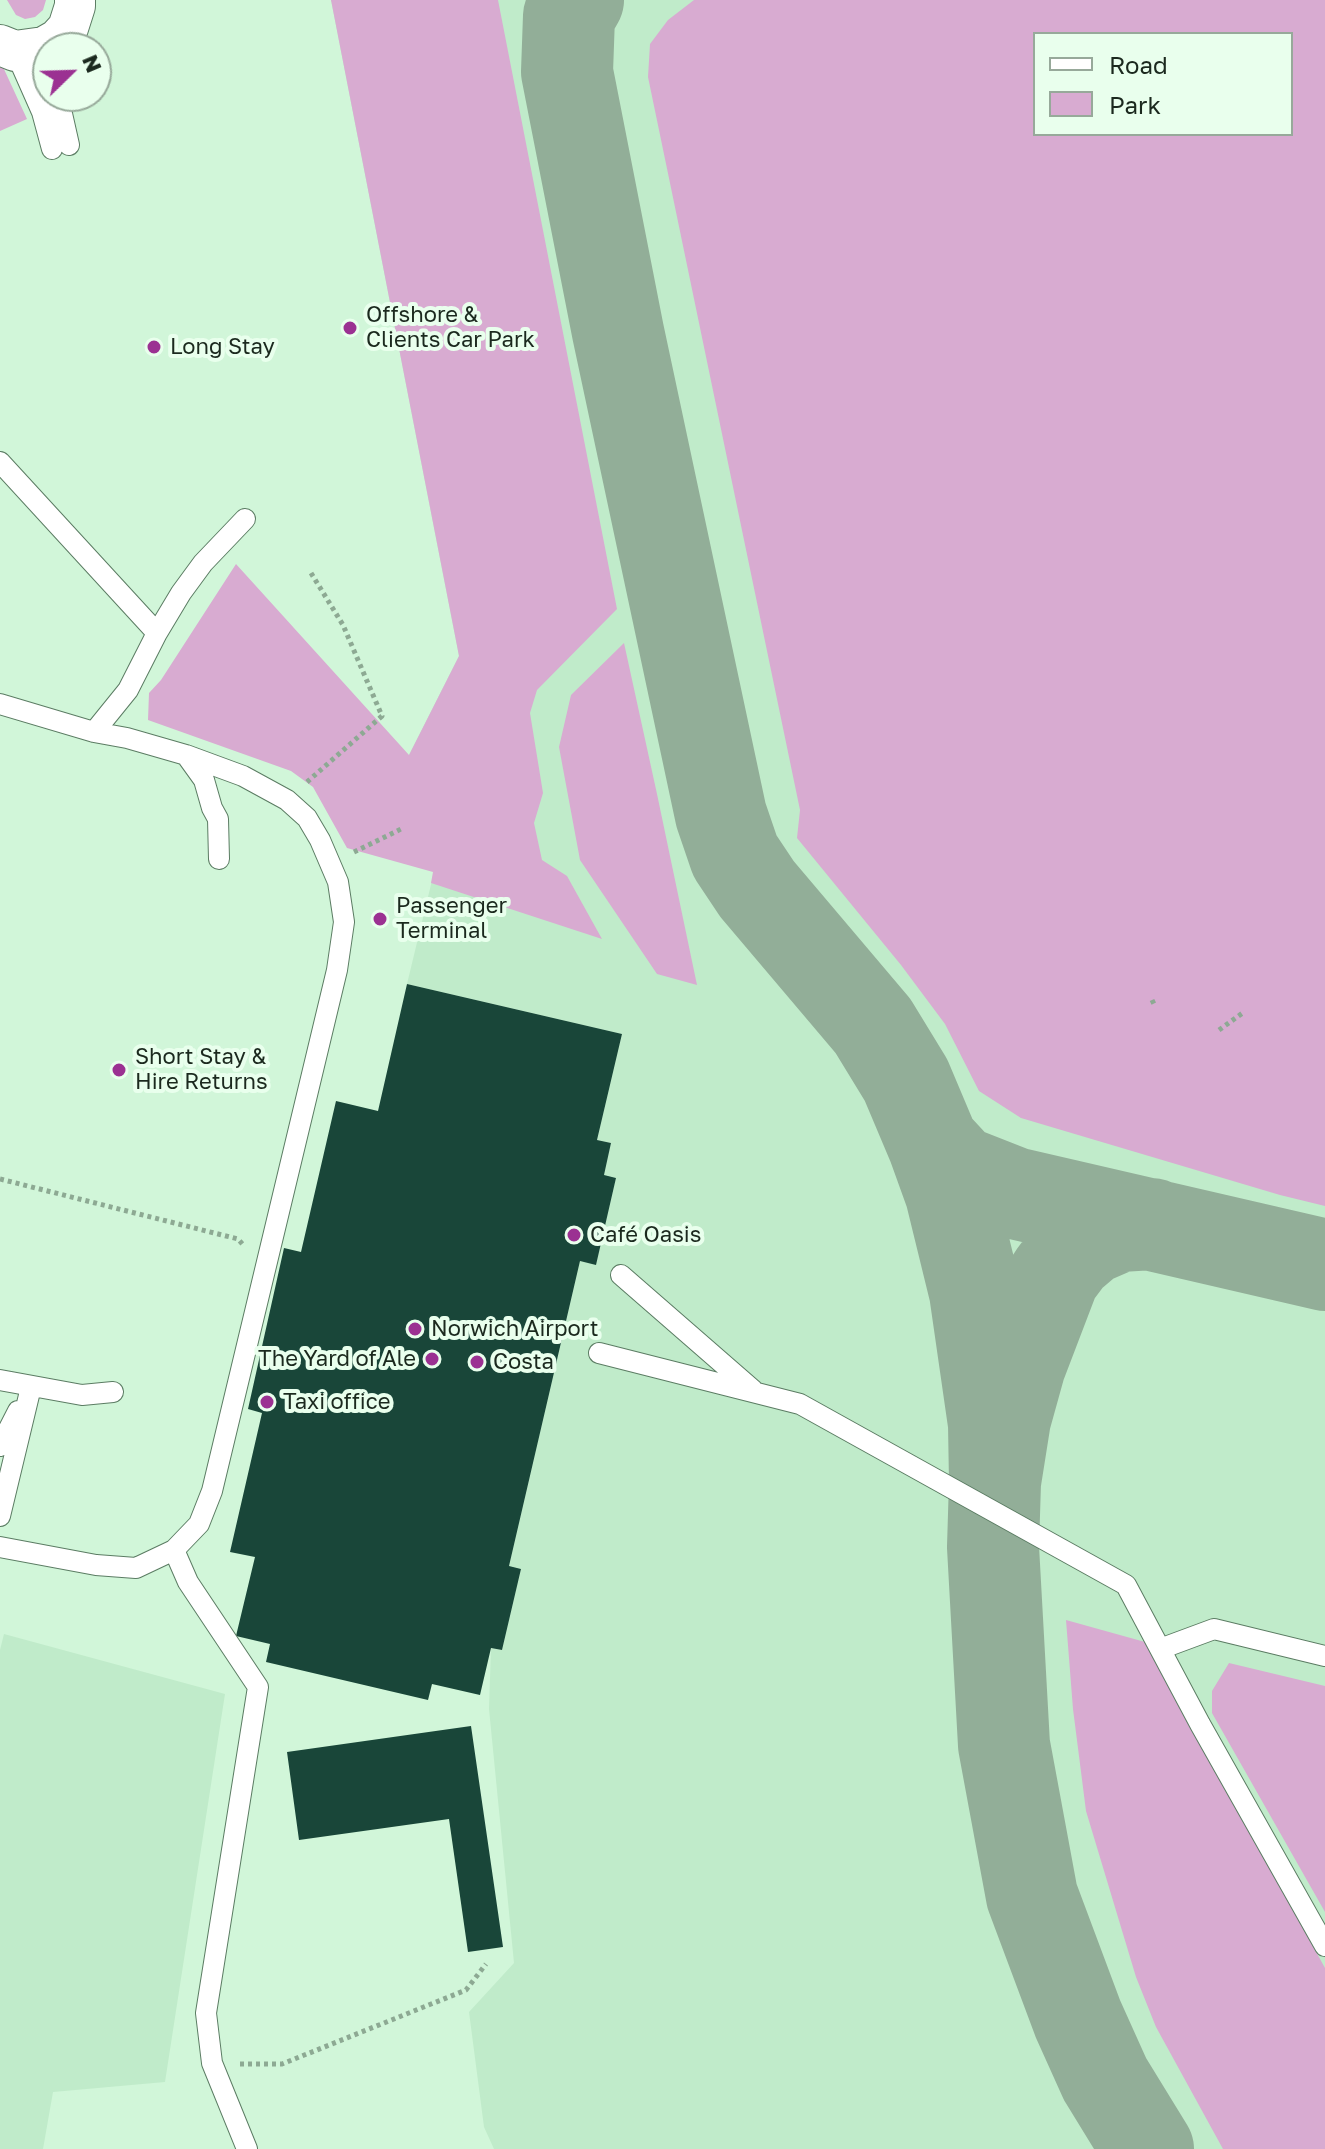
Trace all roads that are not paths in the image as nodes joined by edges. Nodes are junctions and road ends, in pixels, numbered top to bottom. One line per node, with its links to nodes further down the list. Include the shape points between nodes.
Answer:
1 (75, 0): 2 (street, via 68,28 58,39)
2 (27, 51): 3 (lane)
3 (32, 71)
4 (42, 112): 5 (lane, via 60,147)
5 (59, 112)
6 (0, 462): 8 (lane)
7 (245, 519): 8 (lane, via 203,563)
8 (157, 633): 10 (lane, via 128,690)
9 (0, 704): 10 (lane)
10 (94, 732): 11 (lane)
11 (186, 755): 12 (lane, via 204,780 218,819); 22 (lane, via 243,776 287,800 307,818 338,882 344,922 337,970 212,1491 199,1524)
12 (219, 859)
13 (621, 1275): 18 (lane)
14 (599, 1353): 18 (lane)
15 (0, 1380): 16 (lane)
16 (31, 1387): 17 (lane, via 82,1395); 19 (lane); 20 (lane)
17 (113, 1392)
18 (756, 1392): 23 (lane, via 800,1404 1126,1585)
19 (0, 1446)
20 (0, 1516)
21 (0, 1547): 22 (lane, via 136,1568)
22 (174, 1550): 26 (lane, via 188,1582 258,1687 206,2013 212,2063)
23 (1160, 1649): 24 (lane, via 1214,1629); 25 (lane)
24 (1325, 1656)
25 (1325, 1946)
26 (247, 2149)

